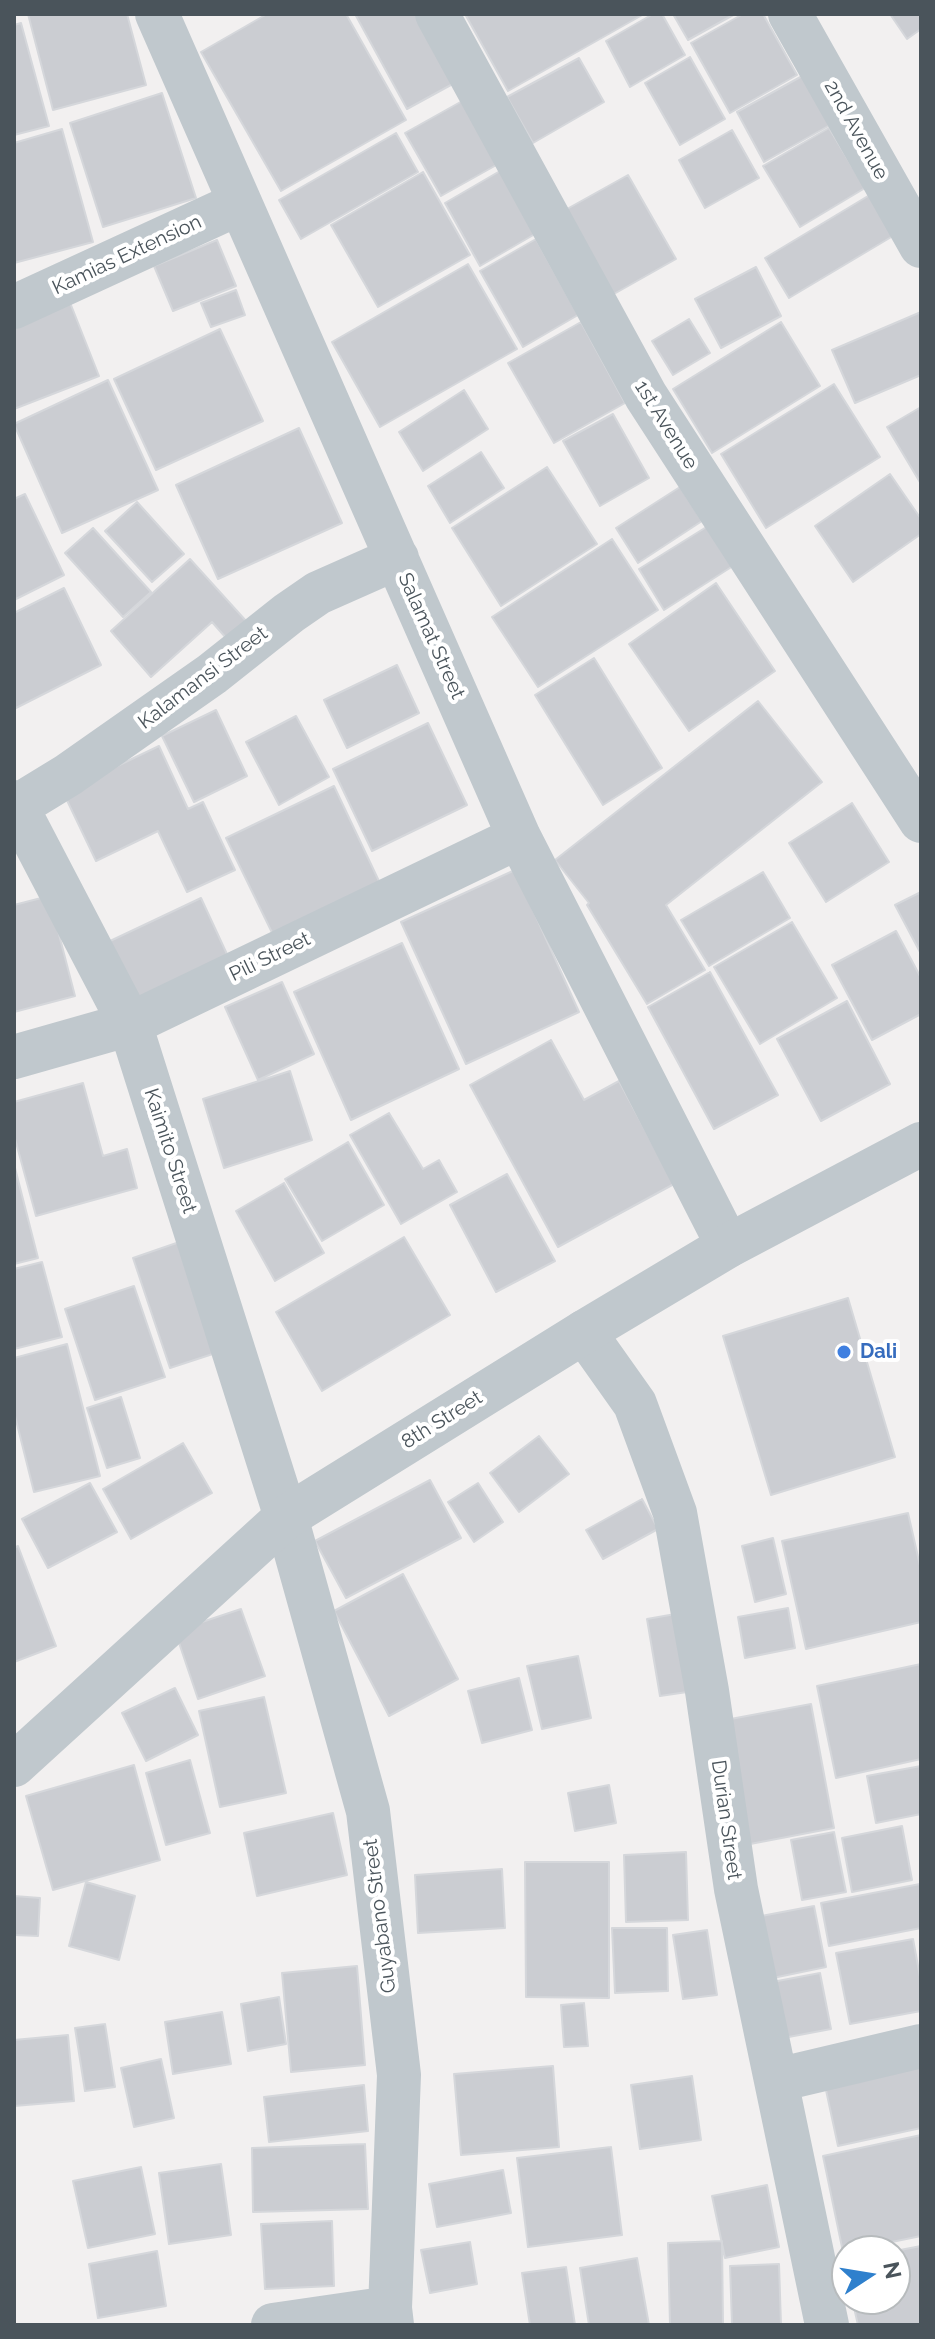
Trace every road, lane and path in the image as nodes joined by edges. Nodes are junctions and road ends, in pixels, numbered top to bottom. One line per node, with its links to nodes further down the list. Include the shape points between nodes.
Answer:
1 (157, 14): 4 (street, Salamat Street)
2 (437, 14): 9 (street, 1st Avenue, via 646,396)
3 (790, 14): 5 (street, 2nd Avenue)
4 (240, 203): 6 (street, Kamias Extension); 7 (street, Salamat Street)
5 (921, 246)
6 (14, 307)
7 (397, 558): 8 (street, Kalamansi Street, via 308,600 68,775); 10 (street, Salamat Street)
8 (15, 805): 11 (street, Kaimito Street)
9 (921, 821)
10 (519, 837): 11 (street, Pili Street); 14 (street, Salamat Street)
11 (130, 1024): 12 (street, Pili Street); 16 (street, Kaimito Street)
12 (14, 1057)
13 (921, 1144): 14 (street, 8th Street)
14 (728, 1246): 15 (street, 8th Street)
15 (584, 1332): 16 (street, 8th Street); 19 (street, Durian Street, via 635,1404 675,1513 736,1889)
16 (286, 1517): 17 (street, 8th Street); 20 (street, Guyabano Street, via 368,1811 399,2075)
17 (14, 1765)
18 (921, 2046): 19 (street)
19 (777, 2080): 22 (street, Durian Street)
20 (391, 2317): 21 (street)
21 (273, 2325)
22 (827, 2325)

